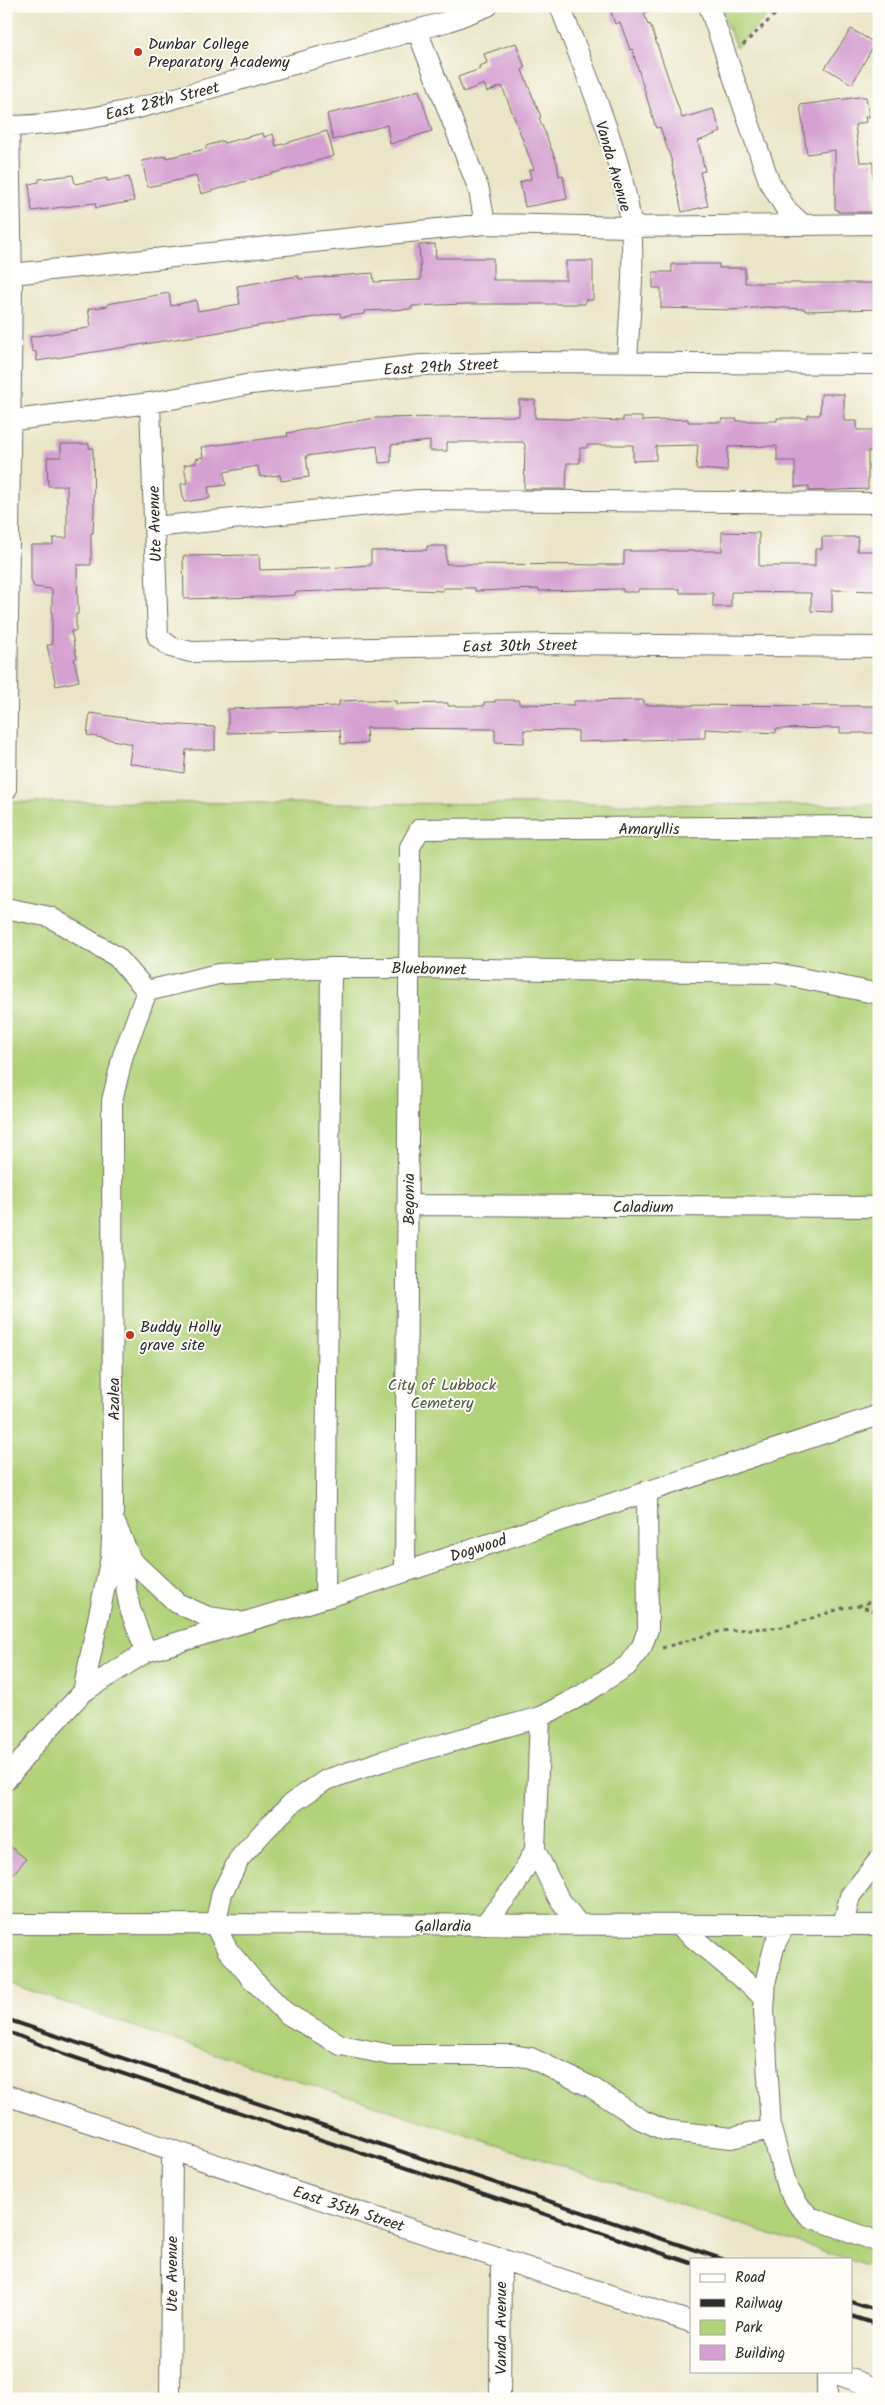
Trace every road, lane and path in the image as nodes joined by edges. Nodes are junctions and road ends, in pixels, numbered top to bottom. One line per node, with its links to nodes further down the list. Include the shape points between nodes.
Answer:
1 (488, 6): 5 (street, East 28th Street)
2 (560, 6): 11 (street, Vanda Avenue, via 612,147)
3 (708, 6): 6 (street)
4 (784, 6): 6 (path)
5 (417, 30): 7 (street, East 28th Street, via 119,112 30,126); 8 (street, via 479,190)
6 (729, 60): 10 (street, via 769,181 786,209)
7 (8, 126): 12 (street)
8 (485, 224): 11 (street); 12 (street)
9 (879, 224): 10 (street)
10 (803, 225): 11 (street)
11 (631, 227): 13 (street, Vanda Avenue)
12 (12, 274): 16 (street)
13 (627, 363): 14 (street, East 29th Street); 15 (street, East 29th Street, via 421,365 251,384)
14 (879, 364)
15 (150, 403): 16 (street, East 29th Street); 18 (street, Ute Avenue)
16 (8, 421): 21 (street)
17 (879, 503): 18 (street, via 419,500)
18 (154, 527): 19 (street, Ute Avenue, via 158,637)
19 (164, 642): 20 (street, East 30th Street, via 171,648 191,652 550,644)
20 (879, 647)
21 (6, 790)
22 (879, 826): 23 (street, Amaryllis)
23 (420, 829): 26 (street, Begonia, via 410,847)
24 (6, 908): 27 (street, via 50,917 117,957)
25 (331, 968): 26 (street, Bluebonnet); 27 (street, Bluebonnet, via 218,974); 35 (street)
26 (409, 968): 28 (street, Bluebonnet, via 776,974); 29 (street, Begonia)
27 (147, 991): 33 (street, Azalea, via 123,1055 112,1101)
28 (879, 994)
29 (408, 1205): 30 (street, Caladium); 34 (street, Begonia)
30 (879, 1206)
31 (879, 1415): 32 (street, Dogwood)
32 (647, 1491): 34 (street, Dogwood); 41 (street, via 648,1629)
33 (113, 1519): 39 (street, via 131,1560 177,1603 208,1617); 40 (street, via 130,1609); 42 (street, Azalea, via 111,1557)
34 (405, 1571): 35 (street, Dogwood)
35 (325, 1598): 39 (street, Dogwood)
36 (879, 1599): 37 (path)
37 (858, 1606): 38 (path); 41 (path, via 784,1627 721,1631)
38 (879, 1612)
39 (242, 1622): 40 (street, Dogwood)
40 (146, 1652): 42 (street, Dogwood)
41 (637, 1655): 43 (street, via 627,1666 582,1695)
42 (83, 1692): 44 (street)
43 (540, 1717): 45 (street); 48 (street, via 326,1780 292,1803 239,1859 222,1893)
44 (6, 1780)
45 (535, 1850): 49 (street, via 515,1886); 50 (street, via 558,1897)
46 (879, 1860): 53 (street, via 850,1896)
47 (6, 1924): 48 (street, Gallardia)
48 (215, 1925): 49 (street, Gallardia); 57 (street, via 227,1948 252,1979 286,2013 341,2045 391,2055 513,2054 531,2058 590,2087 664,2130 731,2138)
49 (484, 1925): 50 (street, Gallardia)
50 (579, 1925): 51 (street, Gallardia)
51 (678, 1925): 52 (street, Gallardia); 55 (street)
52 (785, 1925): 53 (street, Gallardia); 55 (street, via 775,1944)
53 (844, 1925): 54 (street, Gallardia)
54 (879, 1925)
55 (765, 1998): 57 (street)
56 (6, 2095): 58 (street, East 35th Street)
57 (770, 2129): 59 (street, via 787,2187 799,2206 810,2217)
58 (172, 2150): 60 (street, East 35th Street); 65 (street, Ute Avenue)
59 (879, 2242)
60 (501, 2258): 61 (street, East 35th Street); 66 (street, Vanda Avenue)
61 (690, 2322)
62 (827, 2372): 67 (street)
63 (830, 2372): 64 (street)
64 (879, 2389)
65 (170, 2399)
66 (500, 2399)
67 (827, 2399)

